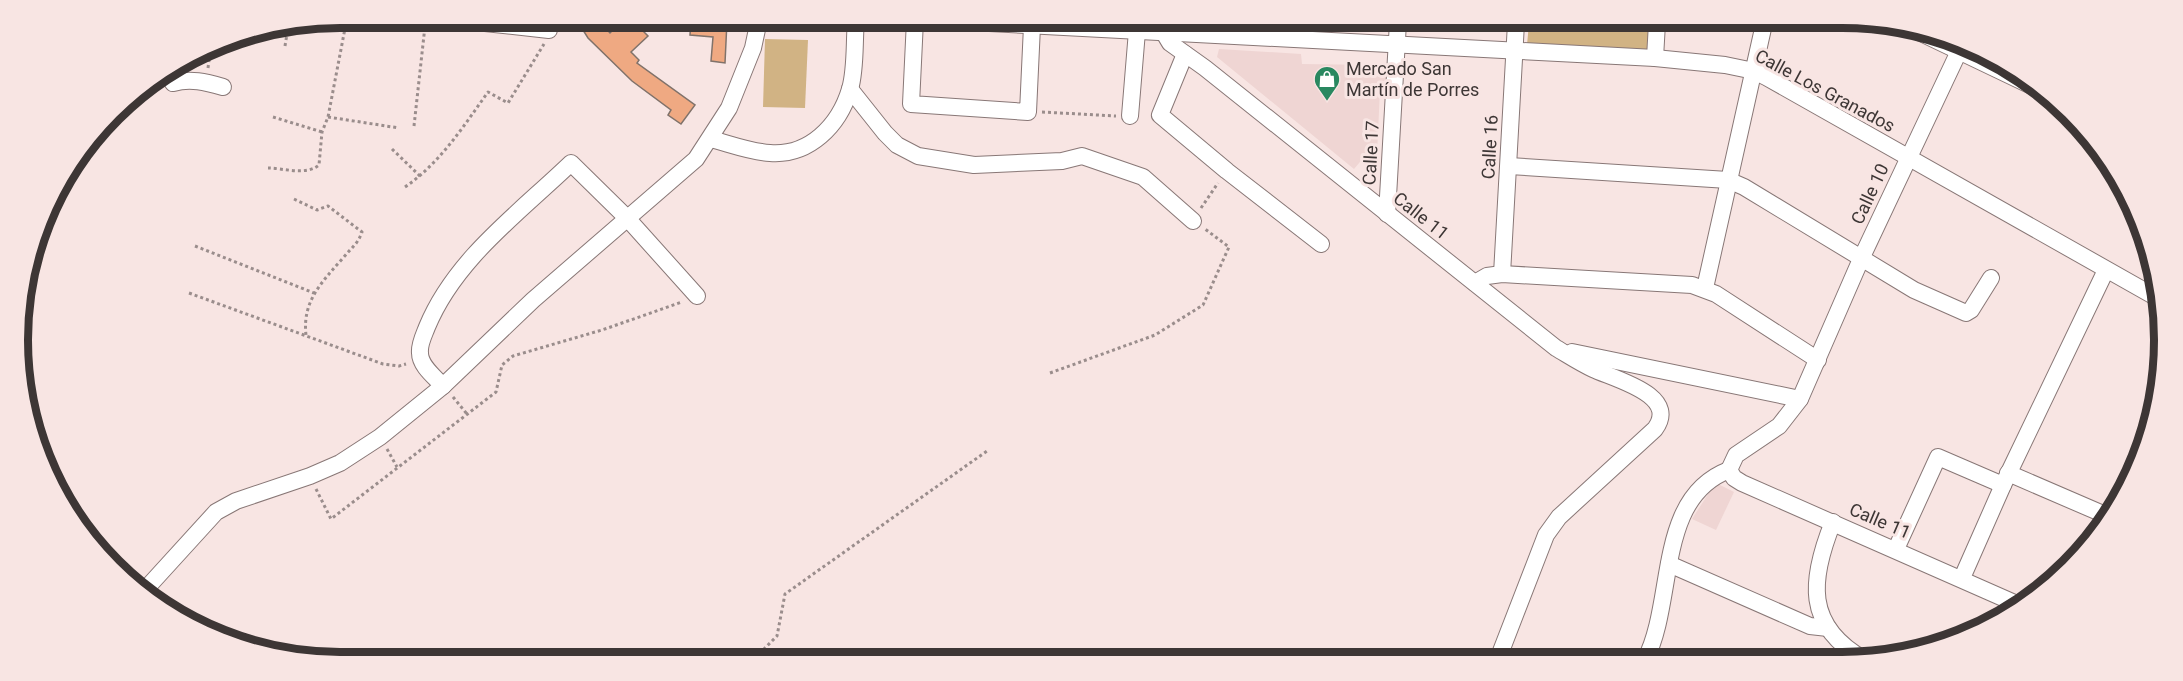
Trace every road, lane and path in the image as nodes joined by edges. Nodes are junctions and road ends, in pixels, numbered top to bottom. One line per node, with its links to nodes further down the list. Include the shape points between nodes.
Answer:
1 (345, 28): 34 (path)
2 (425, 28): 35 (path)
3 (530, 28): 16 (street)
4 (757, 28): 38 (street, via 729,108)
5 (855, 28): 30 (street)
6 (915, 28): 31 (street, via 911,104)
7 (1032, 28): 31 (street)
8 (1074, 28): 17 (street, Calle Los Granados)
9 (1154, 28): 17 (street, Calle Los Granados)
10 (1161, 28): 23 (street, Calle 11, via 1170,43)
11 (1173, 28): 19 (street, Calle Los Granados)
12 (1397, 28): 19 (street, Calle 17)
13 (1516, 28): 21 (street, Calle 16)
14 (1657, 28): 25 (street)
15 (1763, 28): 26 (street)
16 (549, 30): 44 (path, via 508,103 488,92 455,140)
17 (1137, 31): 32 (street)
18 (287, 33): 20 (path)
19 (1396, 45): 21 (street, Calle Los Granados); 48 (street, Calle 17)
20 (285, 46)
21 (1515, 51): 25 (street, Calle Los Granados); 41 (street, Calle 16)
22 (1959, 51): 40 (street, Calle 10)
23 (1185, 54): 43 (street, via 1160,115); 48 (street, Calle 11)
24 (209, 58): 28 (path)
25 (1654, 58): 26 (street, Calle Los Granados)
26 (1754, 71): 40 (street, Calle Los Granados); 45 (street)
27 (170, 79): 28 (street, via 173,83)
28 (206, 82): 29 (street)
29 (223, 87)
30 (850, 89): 38 (street, via 836,120 815,142 795,151 769,153); 50 (street, via 897,145 918,156 974,165 1062,161 1082,156 1143,177)
31 (1028, 112): 32 (path)
32 (1130, 116)
33 (273, 117): 37 (path)
34 (328, 117): 36 (path); 37 (path)
35 (414, 126)
36 (399, 128)
37 (322, 132): 42 (path, via 319,165 315,169)
38 (711, 139): 49 (street, via 696,159)
39 (392, 149): 44 (path)
40 (1909, 158): 53 (street, Calle 10); 54 (street, Calle Los Granados)
41 (1509, 166): 45 (street); 55 (street, Calle 16)
42 (268, 168)
43 (1227, 171): 50 (path); 51 (street)
44 (420, 177): 46 (path)
45 (1728, 180): 53 (street); 58 (street)
46 (405, 188)
47 (294, 199): 60 (path, via 317,210 328,206 362,232 359,243)
48 (1387, 214): 57 (street, Calle 11)
49 (627, 218): 62 (street); 65 (street, via 571,163 458,272 435,308); 68 (street)
50 (1193, 220): 67 (path, via 1229,247 1203,305 1155,335)
51 (1321, 244)
52 (195, 246): 60 (path)
53 (1861, 259): 56 (street, via 1914,290 1966,313); 66 (street, Calle 10)
54 (2106, 270): 61 (street, Calle Los Granados); 74 (street)
55 (1502, 274): 57 (street); 58 (street, via 1679,282)
56 (1991, 278)
57 (1475, 283): 64 (street, Calle 11)
58 (1705, 288): 66 (street)
59 (189, 293): 63 (path)
60 (314, 293): 63 (path, via 304,317)
61 (2151, 295)
62 (697, 296): 70 (path, via 513,356 502,365 496,392)
63 (306, 335): 65 (path, via 383,364 399,366)
64 (1556, 348): 69 (street); 84 (street, Calle 11, via 1590,368 1647,392 1657,404 1660,417 1655,429 1546,535)
65 (419, 354): 68 (street)
66 (1818, 360): 69 (street, Calle 10)
67 (1050, 373)
68 (443, 386): 70 (path); 73 (street, via 380,437 340,463)
69 (1800, 399): 72 (street, Calle 10, via 1779,426 1736,455)
70 (467, 414): 73 (path, via 331,519)
71 (987, 451): 83 (path, via 785,594 777,636)
72 (1730, 470): 76 (street, Calle 11, via 1738,480); 78 (street, via 1711,477 1690,500)
73 (310, 476): 80 (street, via 236,501 216,512)
74 (2006, 479): 75 (street); 77 (street, via 1938,457); 79 (street)
75 (2102, 514)
76 (1833, 522): 77 (street, Calle 11); 82 (street, via 1819,562 1816,586 1817,608)
77 (1896, 549): 79 (street, Calle 11)
78 (1669, 564): 82 (street, via 1810,626); 85 (street)
79 (1962, 578): 81 (street, Calle 11)
80 (149, 586)
81 (2013, 602)
82 (1828, 628): 86 (street)
83 (761, 652)
84 (1501, 652)
85 (1649, 652)
86 (1853, 652)

